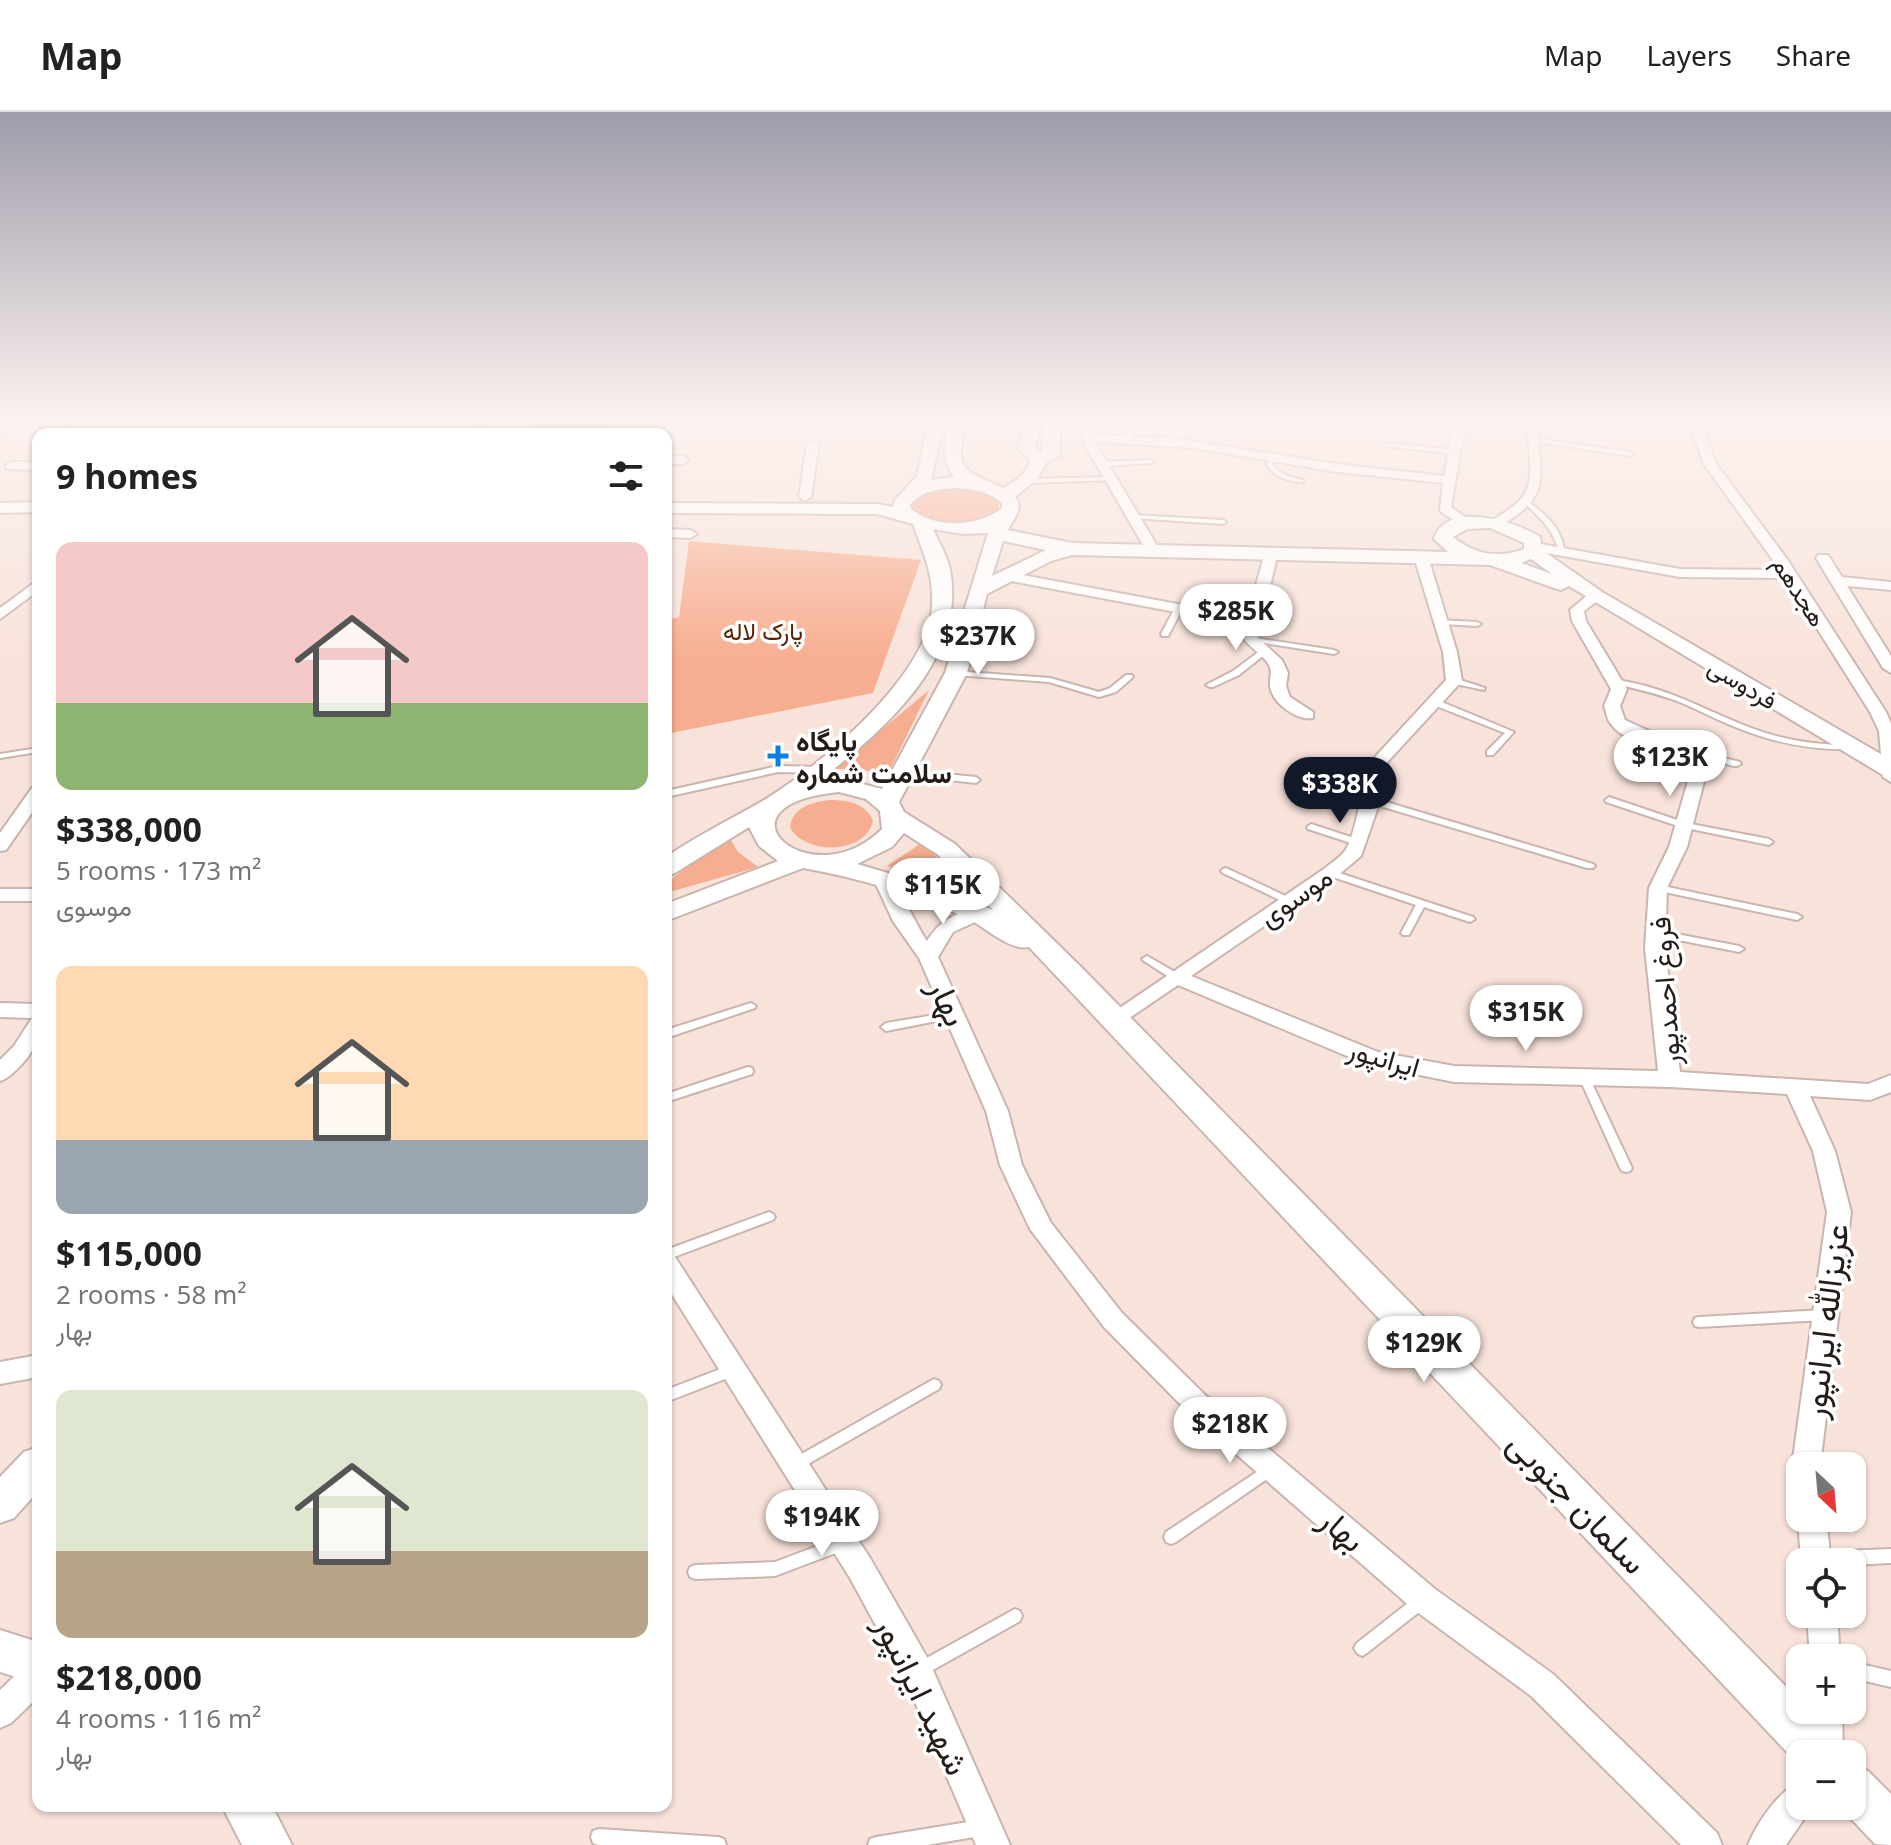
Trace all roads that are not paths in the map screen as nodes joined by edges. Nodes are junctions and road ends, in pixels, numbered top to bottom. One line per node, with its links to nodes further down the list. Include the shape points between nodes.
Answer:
1 (829, 500): 9 (main road)
2 (872, 500): 9 (main road)
3 (905, 500): 14 (main road, via 903,511)
4 (1009, 500): 17 (main road, via 1011,510)
5 (1125, 500): 13 (street)
6 (1445, 500): 18 (street, via 1444,508)
7 (1736, 500): 30 (street, هجدهم)
8 (1526, 502): 16 (street); 26 (lane, via 1552,524)
9 (856, 503): 12 (main road); 14 (main road)
10 (32, 507): 11 (main road)
11 (0, 508)
12 (672, 508)
13 (1134, 517): 15 (lane); 22 (street)
14 (916, 521): 17 (main road, via 966,528); 61 (main road, via 940,559 944,609 925,666)
15 (1223, 522)
16 (1497, 524): 18 (main road); 23 (main road, via 1525,534)
17 (1000, 525): 21 (main road, via 1016,540); 35 (main road)
18 (1460, 525): 25 (main road, via 1414,541); 29 (main road, via 1445,532 1443,539 1461,553)
19 (672, 533): 20 (street)
20 (690, 534)
21 (1072, 549): 22 (main road); 31 (main road)
22 (1152, 549): 24 (main road)
23 (1534, 550): 26 (street); 29 (main road, via 1512,560); 36 (main road)
24 (1271, 552): 25 (main road); 39 (street)
25 (1339, 554): 27 (main road)
26 (1562, 554): 30 (street, via 1680,573)
27 (1421, 557): 29 (main road); 40 (street)
28 (1823, 558): 32 (street)
29 (1486, 559): 36 (main road)
30 (1789, 574): 62 (street, هجدهم, via 1878,712 1887,731)
31 (1006, 576): 35 (main road); 37 (street)
32 (1837, 581): 33 (street); 46 (street)
33 (1891, 586)
34 (32, 589): 38 (street)
35 (979, 591): 47 (main road)
36 (1595, 596): 50 (street, via 1577,610 1579,621); 55 (main road, فردوسی)
37 (1179, 608): 39 (street); 42 (lane)
38 (0, 615)
39 (1253, 622): 43 (street)
40 (1441, 622): 41 (lane); 49 (street)
41 (1477, 624)
42 (1165, 634)
43 (1251, 639): 44 (street); 45 (lane)
44 (1264, 652): 51 (lane); 54 (street, via 1280,673 1283,699)
45 (1334, 652)
46 (1891, 668)
47 (956, 673): 48 (lane, via 1050,680 1099,695); 63 (main road)
48 (1129, 677)
49 (1454, 681): 52 (lane); 53 (street, موسوی)
50 (1614, 681): 55 (lane, via 1655,691 1750,731 1822,748); 56 (street, via 1619,689 1612,706 1618,723)
51 (1210, 685)
52 (1481, 688)
53 (1434, 702): 58 (lane, via 1510,732); 69 (street, موسوی, via 1372,769)
54 (1307, 715)
55 (1851, 747): 62 (main road, فردوسی)
56 (1676, 749): 60 (lane); 72 (street, فروغ احمدپور, via 1694,761 1698,774)
57 (32, 751): 59 (lane)
58 (1490, 753)
59 (0, 756)
60 (1737, 764)
61 (819, 770): 66 (lane, via 778,769); 70 (main road)
62 (1890, 772)
63 (905, 773): 64 (lane); 71 (main road)
64 (976, 780)
65 (1303, 780): 69 (lane)
66 (672, 793)
67 (1609, 800): 72 (lane)
68 (32, 801): 76 (street)
69 (1371, 801): 74 (street, موسوی); 79 (lane)
70 (777, 802): 71 (main road, via 800,790 839,785 874,794); 77 (main road, via 763,818 762,831 769,843); 78 (main road)
71 (891, 809): 77 (main road, via 894,830 869,853); 97 (main road, via 946,849)
72 (1684, 825): 75 (lane); 83 (street, فروغ احمدپور)
73 (1311, 827): 74 (lane)
74 (1357, 842): 81 (street, موسوی, via 1355,852)
75 (1769, 842)
76 (0, 846)
77 (813, 861): 82 (main road); 88 (main road)
78 (672, 864)
79 (1590, 866)
80 (1226, 871): 86 (lane)
81 (1330, 873): 86 (street, موسوی); 87 (lane)
82 (883, 880): 89 (main road); 95 (street, بهار)
83 (1658, 888): 90 (lane); 93 (street, فروغ احمدپور)
84 (0, 895): 85 (street)
85 (32, 895)
86 (1289, 901): 98 (street, موسوی)
87 (1422, 903): 91 (lane); 92 (lane)
88 (672, 914)
89 (977, 914): 95 (street, via 956,919 940,932); 97 (main road, via 1006,927)
90 (1797, 917)
91 (1470, 919)
92 (1406, 933)
93 (1656, 933): 94 (lane); 110 (street, فروغ احمدپور)
94 (1739, 949)
95 (928, 957): 102 (street, بهار)
96 (1147, 959): 98 (lane)
97 (1071, 973): 103 (main road, سلمان جنوبی)
98 (1176, 977): 103 (street, موسوی); 109 (street, ایرانپور, via 1374,1059 1454,1074)
99 (751, 1006): 105 (lane)
100 (0, 1010): 101 (street)
101 (32, 1011)
102 (953, 1015): 104 (lane); 127 (street, بهار, via 997,1111 1011,1165 1042,1229 1113,1320 1196,1403)
103 (1115, 1018): 145 (main road, سلمان جنوبی)
104 (886, 1027)
105 (672, 1032)
106 (32, 1034): 108 (street)
107 (748, 1071): 113 (lane)
108 (0, 1073)
109 (1584, 1077): 110 (street, ایرانپور); 114 (lane)
110 (1670, 1079): 112 (street, ایرانپور)
111 (1891, 1083): 112 (street, ایرانپور, via 1870,1092)
112 (1795, 1087): 118 (street, عزیزالله ایرانپور, via 1824,1151 1839,1212)
113 (672, 1096)
114 (1626, 1168)
115 (769, 1217): 116 (lane)
116 (672, 1253)
117 (672, 1273): 121 (street, شهید ایرانپور)
118 (1826, 1315): 119 (lane); 125 (street, عزیزالله ایرانپور)
119 (1699, 1322)
120 (32, 1367): 122 (street)
121 (733, 1370): 124 (lane); 126 (street, شهید ایرانپور)
122 (0, 1373)
123 (934, 1385): 126 (lane)
124 (672, 1394)
125 (1808, 1452)
126 (794, 1465): 131 (street, شهید ایرانپور)
127 (1273, 1468): 130 (lane); 135 (street, بهار)
128 (32, 1470): 129 (main road)
129 (0, 1505)
130 (1171, 1537)
131 (844, 1543): 134 (lane, via 775,1569); 140 (street, شهید ایرانپور)
132 (1891, 1556): 133 (lane)
133 (1866, 1558)
134 (695, 1572)
135 (1424, 1599): 137 (lane); 155 (street, بهار, via 1542,1685)
136 (1015, 1616): 140 (lane)
137 (1362, 1648)
138 (0, 1651): 139 (main road)
139 (32, 1661)
140 (917, 1670): 150 (street, شهید ایرانپور)
141 (1866, 1673): 142 (lane)
142 (1891, 1679)
143 (32, 1681): 144 (street)
144 (0, 1712)
145 (1807, 1740)
146 (1866, 1802): 149 (main road)
147 (249, 1812): 152 (main road)
148 (1786, 1817): 156 (street)
149 (1891, 1828)
150 (990, 1836): 154 (lane)
151 (599, 1837): 153 (lane)
152 (269, 1845)
153 (718, 1845)
154 (876, 1845)
155 (1705, 1845)
156 (1765, 1845)

